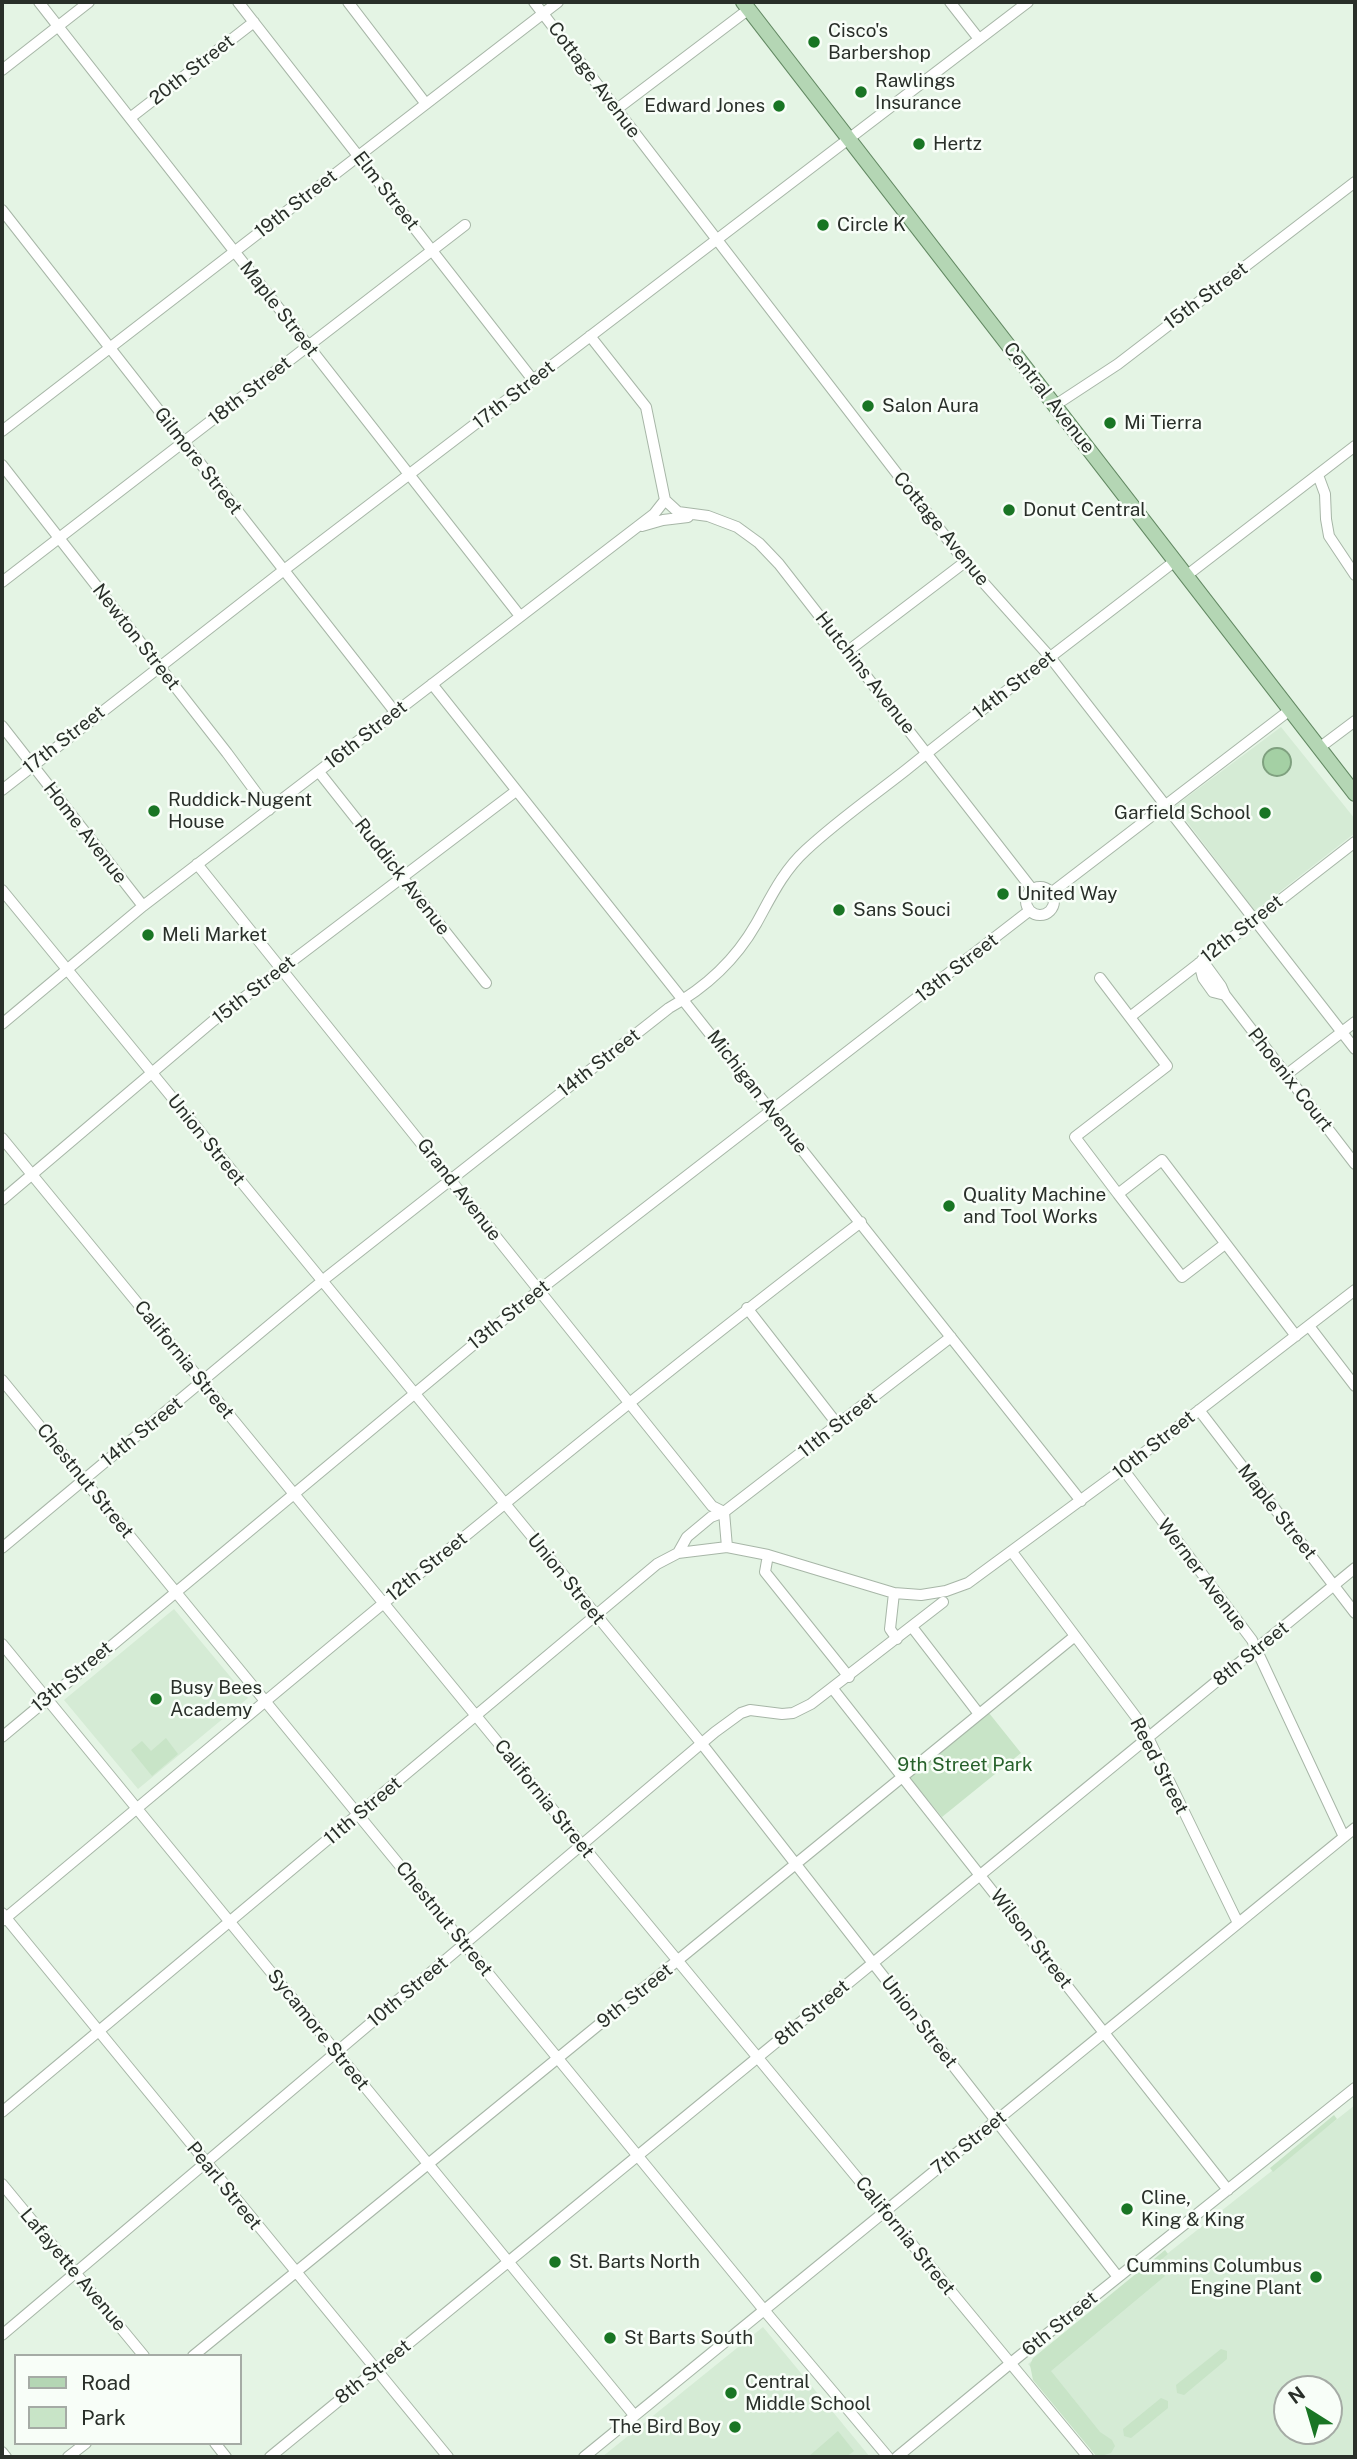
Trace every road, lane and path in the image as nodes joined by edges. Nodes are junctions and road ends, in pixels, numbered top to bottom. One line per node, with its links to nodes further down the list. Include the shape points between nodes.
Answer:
1 (39, 2): 12 (street, Maple Street)
2 (89, 2): 12 (street)
3 (238, 2): 11 (street, Elm Street)
4 (348, 2): 15 (street)
5 (534, 2): 10 (street, Cottage Avenue)
6 (558, 2): 10 (street, 19th Street)
7 (950, 2): 13 (street)
8 (1028, 2): 13 (street, 17th Street)
9 (746, 6): 16 (street); 18 (main road, Central Avenue)
10 (543, 13): 15 (street, 19th Street); 16 (street, Cottage Avenue)
11 (254, 22): 17 (street, 20th Street); 19 (street, Elm Street)
12 (57, 26): 14 (street); 17 (street, Maple Street)
13 (979, 39): 18 (street, 17th Street)
14 (2, 70)
15 (426, 104): 19 (street, 19th Street)
16 (617, 110): 23 (street, Cottage Avenue)
17 (130, 118): 25 (street, Maple Street)
18 (848, 139): 23 (street, 17th Street); 30 (main road, Central Avenue)
19 (358, 156): 24 (street, Elm Street); 25 (street, 19th Street)
20 (1355, 182): 30 (street, 15th Street, via 1118,364)
21 (2, 210): 28 (street, Gilmore Street)
22 (465, 225): 24 (street, 18th Street)
23 (716, 240): 26 (street, 17th Street); 42 (street, Cottage Avenue)
24 (432, 250): 27 (street, 18th Street); 29 (street, Elm Street)
25 (234, 251): 27 (street, Maple Street); 28 (street, 19th Street)
26 (590, 336): 29 (street, 17th Street); 37 (street, via 646,407)
27 (308, 346): 32 (street, 18th Street); 35 (street, Maple Street)
28 (110, 347): 31 (street, 19th Street); 32 (street, Gilmore Street)
29 (533, 380): 35 (street, 17th Street)
30 (1055, 406): 41 (main road, Central Avenue)
31 (2, 431)
32 (184, 442): 40 (street, 18th Street); 43 (street, Gilmore Street)
33 (1355, 446): 36 (street)
34 (2, 465): 40 (street, Newton Street)
35 (408, 475): 43 (street, 17th Street); 47 (street, Maple Street)
36 (1318, 475): 44 (street, via 1325,494 1329,536); 45 (street)
37 (665, 500): 38 (street, Hutchins Avenue, via 678,512); 39 (street, 16th Street)
38 (708, 516): 39 (street); 48 (street, Hutchins Avenue, via 737,527 759,543)
39 (636, 528): 47 (street, 16th Street)
40 (60, 538): 46 (street, 18th Street); 50 (street, Newton Street)
41 (1175, 561): 45 (main road, Central Avenue); 49 (street, 14th Street)
42 (965, 562): 48 (street); 49 (street, Cottage Avenue)
43 (284, 570): 50 (street, 17th Street); 53 (street, Gilmore Street)
44 (1355, 575)
45 (1186, 576): 52 (main road, Central Avenue)
46 (2, 582)
47 (520, 617): 51 (street, 16th Street)
48 (848, 651): 57 (street, Hutchins Avenue)
49 (1050, 657): 57 (street, 14th Street); 63 (street, Cottage Avenue)
50 (160, 667): 58 (street, 17th Street); 64 (street, Newton Street)
51 (432, 684): 53 (street, 16th Street); 61 (street, Michigan Avenue)
52 (1290, 710): 56 (main road, Central Avenue); 63 (street)
53 (395, 712): 59 (street, 16th Street)
54 (1355, 721): 56 (street)
55 (2, 726): 58 (street, Home Avenue)
56 (1319, 748): 62 (main road, Central Avenue)
57 (927, 752): 68 (street, Hutchins Avenue); 79 (street, 14th Street, via 788,868 740,947)
58 (32, 765): 60 (street, 17th Street); 71 (street, Home Avenue)
59 (318, 772): 64 (street, 16th Street); 67 (street, Ruddick Avenue)
60 (2, 790)
61 (516, 791): 67 (street, 15th Street); 79 (street, Michigan Avenue)
62 (1355, 794)
63 (1166, 806): 70 (street); 73 (street, Cottage Avenue)
64 (269, 810): 66 (street, 16th Street)
65 (1355, 842): 73 (street, 12th Street)
66 (197, 864): 71 (street, 16th Street); 76 (street, Grand Avenue)
67 (401, 877): 76 (street, 15th Street); 78 (street, Ruddick Avenue)
68 (1032, 889): 70 (street, via 1041,887); 72 (street, via 1026,902)
69 (2, 890): 75 (street, Union Street)
70 (1051, 893): 72 (street, via 1054,904 1050,912 1042,916)
71 (143, 906): 75 (street, 16th Street)
72 (1029, 911): 87 (street, 13th Street)
73 (1255, 919): 74 (street, 12th Street); 83 (street, Cottage Avenue)
74 (1201, 962): 80 (street, 12th Street); 86 (street, Phoenix Court, via 1203,978 1213,992 1225,995)
75 (66, 970): 82 (street, 16th Street); 85 (street, Union Street)
76 (280, 970): 85 (street, 15th Street); 91 (street, Grand Avenue)
77 (1100, 978): 80 (street)
78 (486, 983)
79 (684, 1000): 87 (street, Michigan Avenue); 91 (street, 14th Street, via 669,1007)
80 (1130, 1017): 92 (street, via 1167,1066 1075,1137)
81 (1355, 1022): 83 (street)
82 (2, 1024)
83 (1342, 1032): 84 (street, Cottage Avenue); 86 (street)
84 (1355, 1049)
85 (151, 1073): 90 (street, 15th Street); 96 (street, Union Street)
86 (1286, 1075): 89 (street, Phoenix Court)
87 (771, 1111): 94 (street, Michigan Avenue); 98 (street, 13th Street)
88 (2, 1138): 90 (street, California Street)
89 (1355, 1164)
90 (32, 1175): 93 (street, 15th Street); 104 (street, California Street)
91 (450, 1179): 96 (street, 14th Street); 98 (street, Grand Avenue)
92 (1118, 1194): 95 (street, via 1182,1277); 95 (street, via 1162,1160)
93 (2, 1200)
94 (861, 1222): 99 (street, 12th Street); 102 (street, Michigan Avenue)
95 (1225, 1244): 101 (street)
96 (322, 1282): 104 (street, 14th Street); 106 (street, Union Street)
97 (1355, 1290): 100 (street, 10th Street)
98 (538, 1291): 106 (street, 13th Street); 107 (street, Grand Avenue)
99 (747, 1308): 107 (street, 12th Street); 109 (street)
100 (1309, 1326): 101 (street, 10th Street); 105 (street)
101 (1296, 1336): 108 (street, 10th Street)
102 (951, 1337): 109 (street, 11th Street); 113 (street, Michigan Avenue)
103 (2, 1380): 111 (street, Chestnut Street)
104 (202, 1382): 111 (street, 14th Street); 112 (street, California Street)
105 (1355, 1386)
106 (415, 1393): 112 (street, 13th Street); 114 (street, Union Street)
107 (629, 1402): 114 (street, 12th Street); 115 (street, Grand Avenue, via 712,1506)
108 (1199, 1410): 110 (street, 10th Street); 122 (street, Maple Street)
109 (838, 1425): 115 (street, 11th Street)
110 (1123, 1469): 113 (street, 10th Street); 133 (street, Werner Avenue)
111 (84, 1480): 117 (street, 14th Street); 123 (street, Chestnut Street)
112 (293, 1494): 123 (street, 13th Street); 126 (street, California Street)
113 (1081, 1501): 118 (street, 10th Street)
114 (504, 1503): 126 (street, 12th Street); 128 (street, Union Street)
115 (724, 1513): 116 (street); 119 (street, 11th Street, via 711,1517 687,1537)
116 (727, 1546): 119 (street); 120 (street)
117 (2, 1548)
118 (1012, 1552): 125 (street, 10th Street); 130 (street, Reed Street)
119 (678, 1553): 128 (street, 11th Street, via 657,1564)
120 (768, 1555): 124 (street); 134 (street, via 765,1572)
121 (1355, 1569): 122 (street, 8th Street)
122 (1334, 1586): 127 (street, Maple Street); 133 (street, 8th Street)
123 (175, 1591): 136 (street, 13th Street); 137 (street, Chestnut Street)
124 (894, 1593): 125 (street); 131 (street, via 890,1629)
125 (945, 1596): 129 (street, 10th Street)
126 (383, 1603): 137 (street, 12th Street); 139 (street, California Street)
127 (1355, 1614)
128 (597, 1616): 139 (street, 11th Street); 142 (street, Union Street)
129 (912, 1627): 131 (street, 10th Street); 138 (street)
130 (1075, 1636): 138 (street, 9th Street); 141 (street, Reed Street)
131 (897, 1639): 134 (street, 10th Street)
132 (2, 1644): 136 (street, Sycamore Street)
133 (1256, 1650): 141 (street, 8th Street); 147 (street, Werner Avenue)
134 (849, 1677): 135 (street, 10th Street)
135 (833, 1689): 142 (street, 10th Street, via 793,1713 741,1713); 143 (street, Wilson Street)
136 (47, 1699): 140 (street, 13th Street); 144 (street, Sycamore Street)
137 (265, 1702): 144 (street, 12th Street); 145 (street, Chestnut Street)
138 (979, 1714): 143 (street, 9th Street)
139 (476, 1716): 145 (street, 11th Street); 148 (street, California Street)
140 (2, 1737)
141 (1147, 1739): 150 (street, 8th Street); 153 (street, Reed Street)
142 (702, 1744): 148 (street, 10th Street); 149 (street, Union Street)
143 (903, 1777): 149 (street, 9th Street); 150 (street, Wilson Street)
144 (136, 1809): 151 (street, 12th Street); 152 (street, Sycamore Street)
145 (359, 1814): 152 (street, 11th Street); 154 (street, Chestnut Street)
146 (1355, 1828): 147 (street, 7th Street)
147 (1344, 1837): 153 (street, 7th Street)
148 (582, 1845): 154 (street, 10th Street); 155 (street, California Street)
149 (796, 1864): 155 (street, 9th Street); 156 (street, Union Street)
150 (980, 1875): 156 (street, 8th Street); 158 (street, Wilson Street)
151 (3, 1918): 157 (street, Pearl Street)
152 (229, 1922): 157 (street, 11th Street); 159 (street, Sycamore Street)
153 (1238, 1923): 158 (street, 7th Street)
154 (464, 1944): 159 (street, 10th Street); 161 (street, Chestnut Street)
155 (678, 1961): 160 (street, California Street); 161 (street, 9th Street)
156 (872, 1963): 160 (street, 8th Street); 164 (street, Union Street)
157 (99, 2031): 163 (street, 11th Street); 166 (street, Pearl Street)
158 (1104, 2033): 164 (street, 7th Street); 169 (street, Wilson Street)
159 (335, 2053): 166 (street, 10th Street); 167 (street, Sycamore Street)
160 (758, 2057): 165 (street, 8th Street); 170 (street, California Street)
161 (559, 2058): 165 (street, Chestnut Street); 167 (street, 9th Street)
162 (1355, 2088): 169 (street, 6th Street)
163 (2, 2112)
164 (996, 2120): 170 (street, 7th Street); 174 (street, Union Street)
165 (638, 2155): 171 (street, 8th Street); 175 (street, Chestnut Street)
166 (205, 2162): 172 (street, Pearl Street); 173 (street, 10th Street)
167 (429, 2164): 171 (street, Sycamore Street); 172 (street, 9th Street)
168 (2, 2184): 173 (street, Lafayette Avenue)
169 (1228, 2190): 174 (street, 6th Street)
170 (885, 2212): 175 (street, 7th Street); 179 (street, California Street)
171 (508, 2262): 180 (street, 8th Street); 181 (street, Sycamore Street)
172 (295, 2272): 178 (street, 9th Street); 180 (street, Pearl Street)
173 (75, 2273): 176 (street, 10th Street); 177 (street, Lafayette Avenue)
174 (1118, 2277): 179 (street, 6th Street)
175 (764, 2310): 181 (street, 7th Street); 189 (street, Chestnut Street)
176 (2, 2335)
177 (142, 2354)
178 (195, 2354)
179 (1009, 2365): 190 (street, 6th Street); 191 (street, California Street)
180 (375, 2370): 186 (street, 8th Street); 187 (street, Pearl Street)
181 (635, 2415): 188 (street, 7th Street)
182 (83, 2445): 185 (street)
183 (2, 2452): 184 (street)
184 (6, 2457)
185 (68, 2457)
186 (270, 2457)
187 (447, 2457)
188 (584, 2457)
189 (888, 2457)
190 (897, 2457)
191 (1087, 2457)

